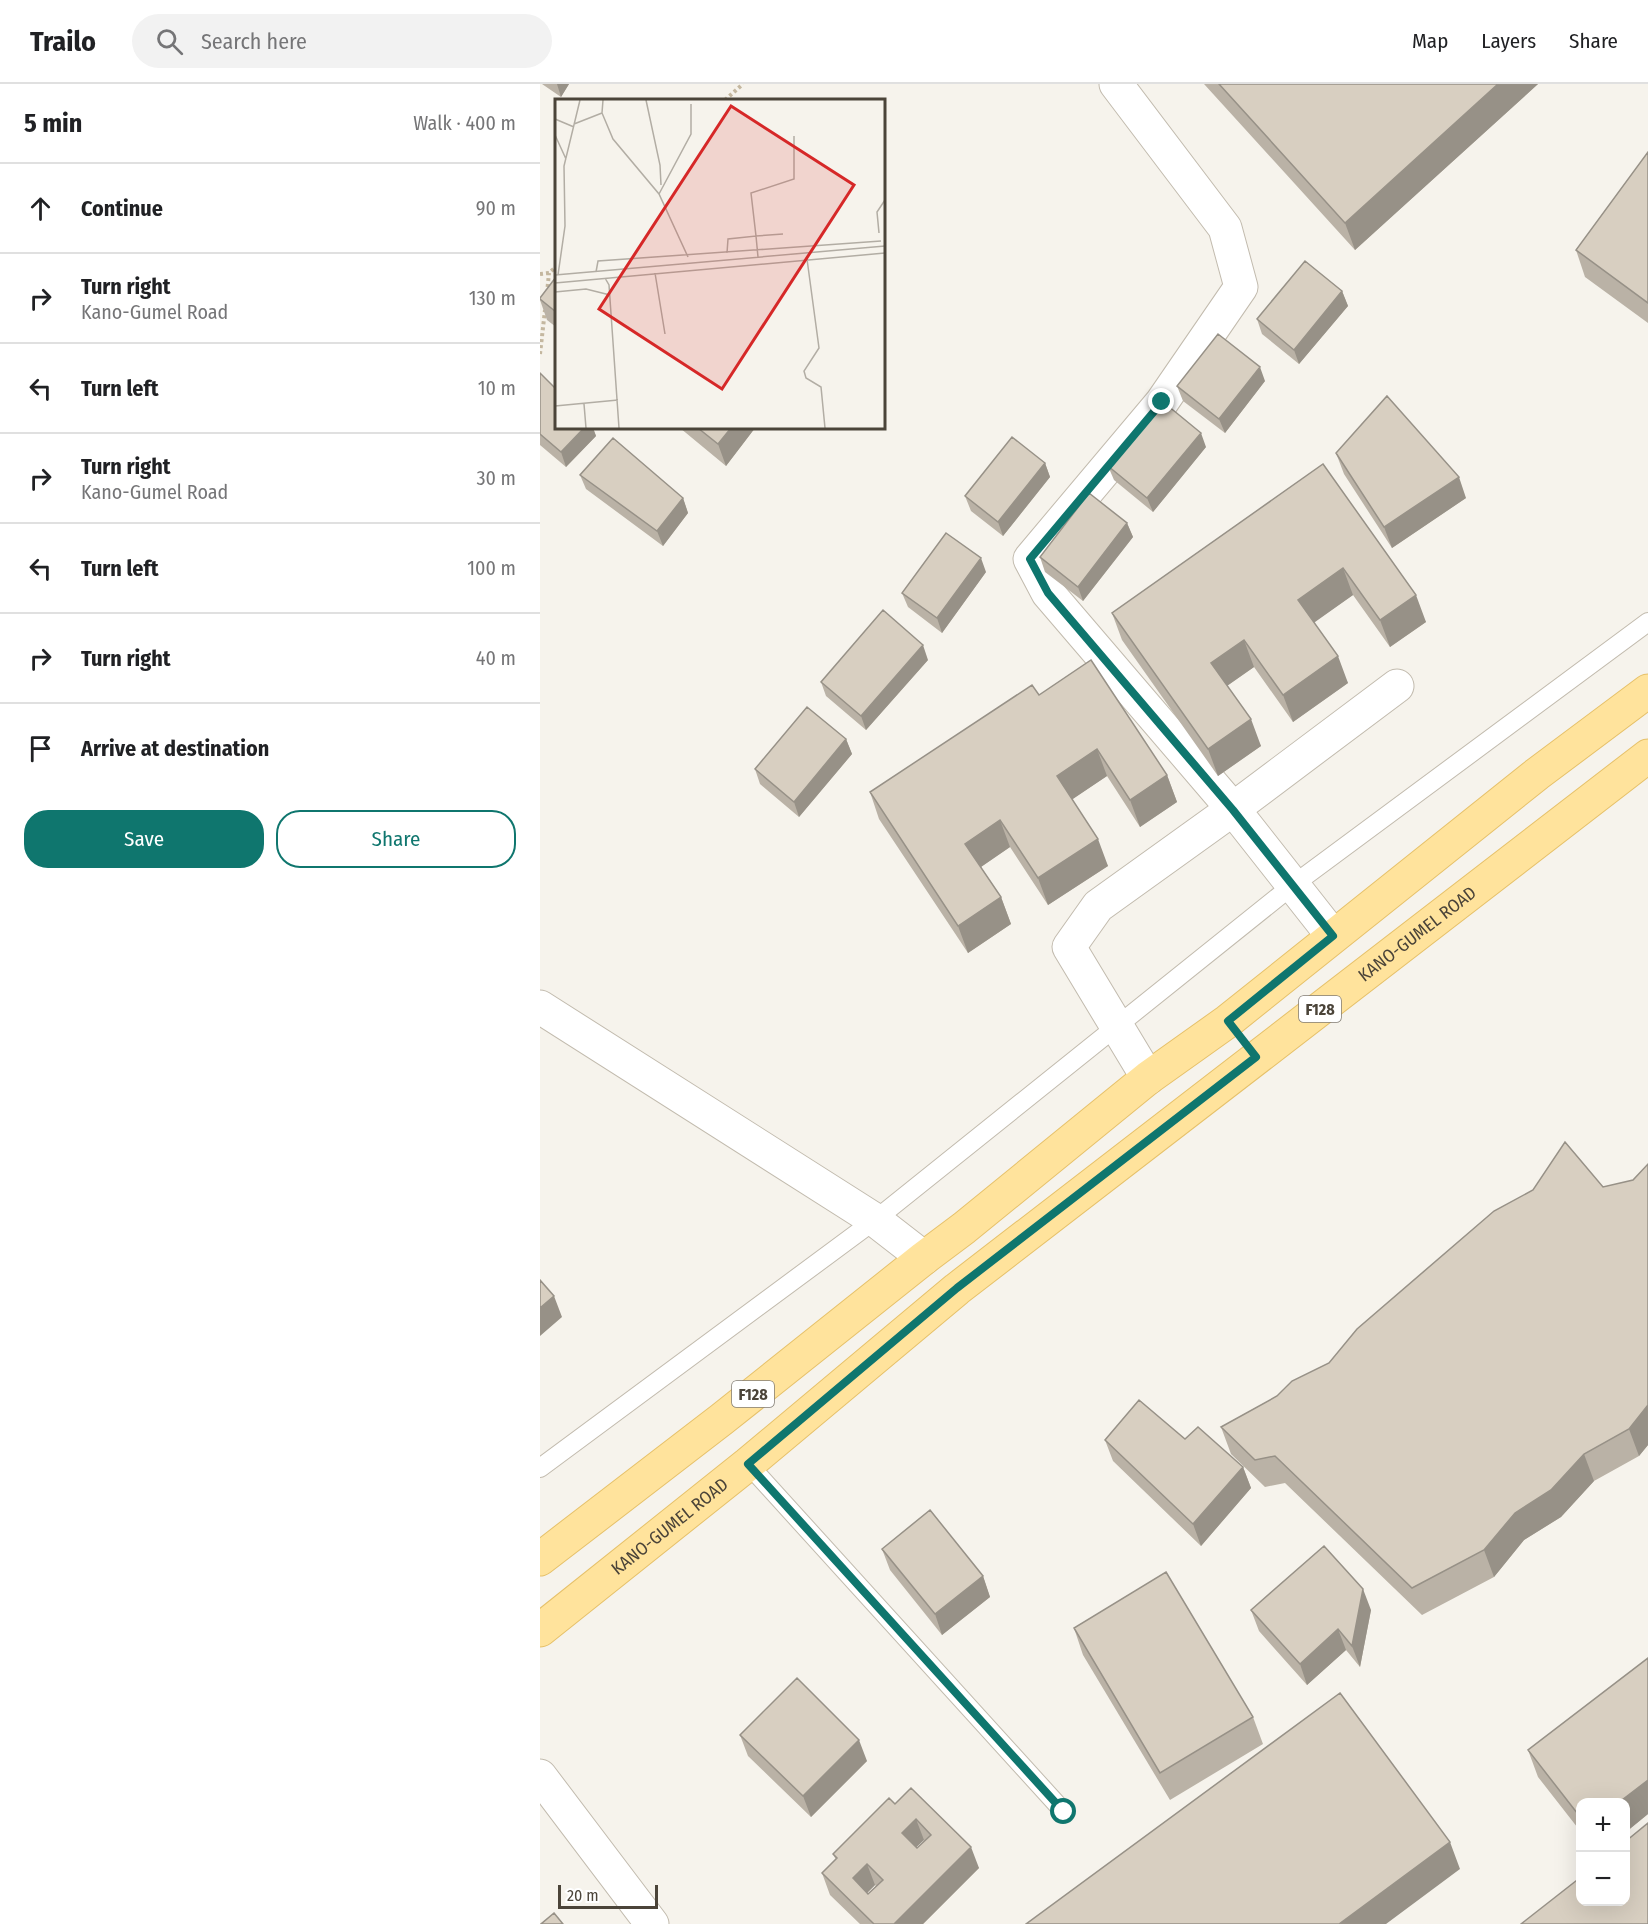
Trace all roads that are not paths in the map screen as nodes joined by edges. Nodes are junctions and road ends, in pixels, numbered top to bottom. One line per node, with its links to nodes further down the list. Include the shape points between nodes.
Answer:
1 (1116, 84): 6 (street, via 1225,228 1241,287 1162,402 1030,559 1048,593)
2 (1648, 622): 7 (lane)
3 (1397, 686): 6 (street)
4 (1648, 692): 8 (main road, F128, via 1537,774)
5 (1648, 756): 12 (main road, KANO-GUMEL ROAD / F128)
6 (1233, 810): 7 (street); 11 (street, via 1098,906 1069,947)
7 (1293, 885): 8 (street); 11 (lane)
8 (1333, 936): 10 (main road, F128)
9 (540, 1007): 14 (street)
10 (1228, 1021): 12 (main road); 13 (main road, F128)
11 (1117, 1027): 13 (street); 14 (lane)
12 (1256, 1057): 16 (main road, KANO-GUMEL ROAD / F128, via 957,1288)
13 (1148, 1078): 15 (main road, F128)
14 (875, 1220): 15 (street); 17 (lane)
15 (924, 1258): 18 (main road, F128)
16 (748, 1464): 19 (main road, KANO-GUMEL ROAD / F128); 21 (lane)
17 (540, 1468)
18 (540, 1559)
19 (540, 1630)
20 (543, 1786): 22 (street)
21 (1064, 1812)
22 (652, 1924)

